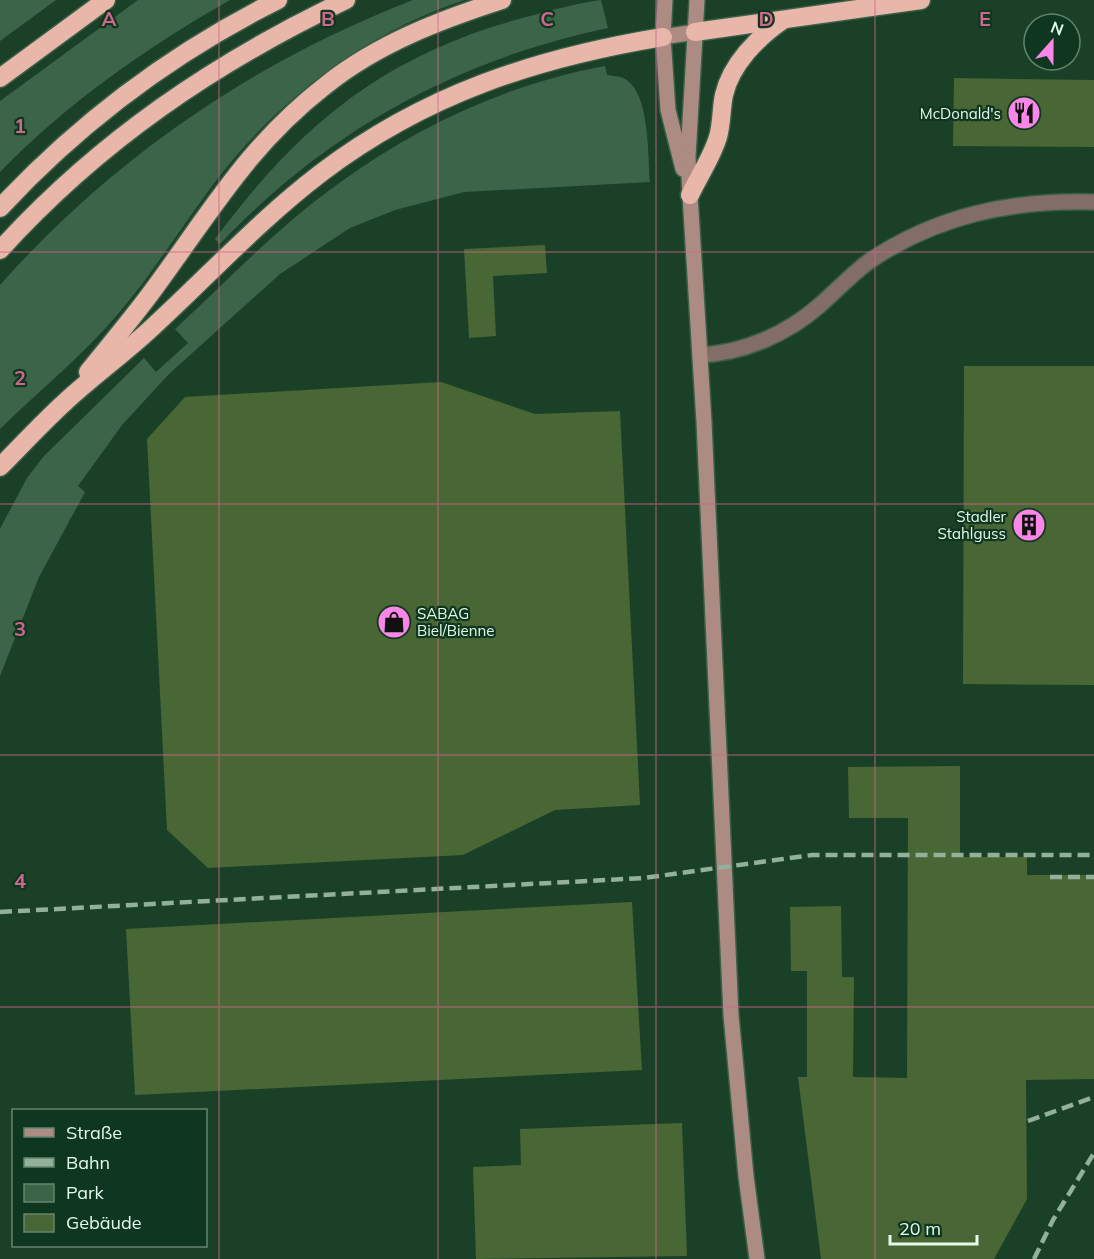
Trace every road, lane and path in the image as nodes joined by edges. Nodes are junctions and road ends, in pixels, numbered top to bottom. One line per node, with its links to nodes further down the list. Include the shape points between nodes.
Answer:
1 (106, 0): 11 (highway)
2 (278, 0): 14 (highway, via 231,25 122,98 63,147)
3 (346, 0): 15 (highway, via 253,47 167,101 85,167)
4 (502, 0): 17 (highway, via 453,16 385,48 328,83 300,106 225,186 158,284)
5 (697, 0): 9 (main road)
6 (921, 0): 8 (highway)
7 (666, 2): 10 (main road)
8 (786, 19): 9 (highway); 12 (highway, via 761,37 733,73 724,95 717,140)
9 (695, 32): 10 (main road); 12 (main road, via 688,157)
10 (663, 37): 12 (main road, via 668,110); 17 (highway, via 588,50 530,66 481,83 402,121 322,173 282,205 155,326)
11 (0, 78)
12 (690, 195): 16 (main road)
13 (1094, 202): 16 (street, via 1030,203 982,210 920,231 873,259 784,331 729,354)
14 (0, 208)
15 (0, 250)
16 (700, 355): 19 (main road, via 731,1015)
17 (65, 402): 18 (highway)
18 (0, 467)
19 (757, 1259)

